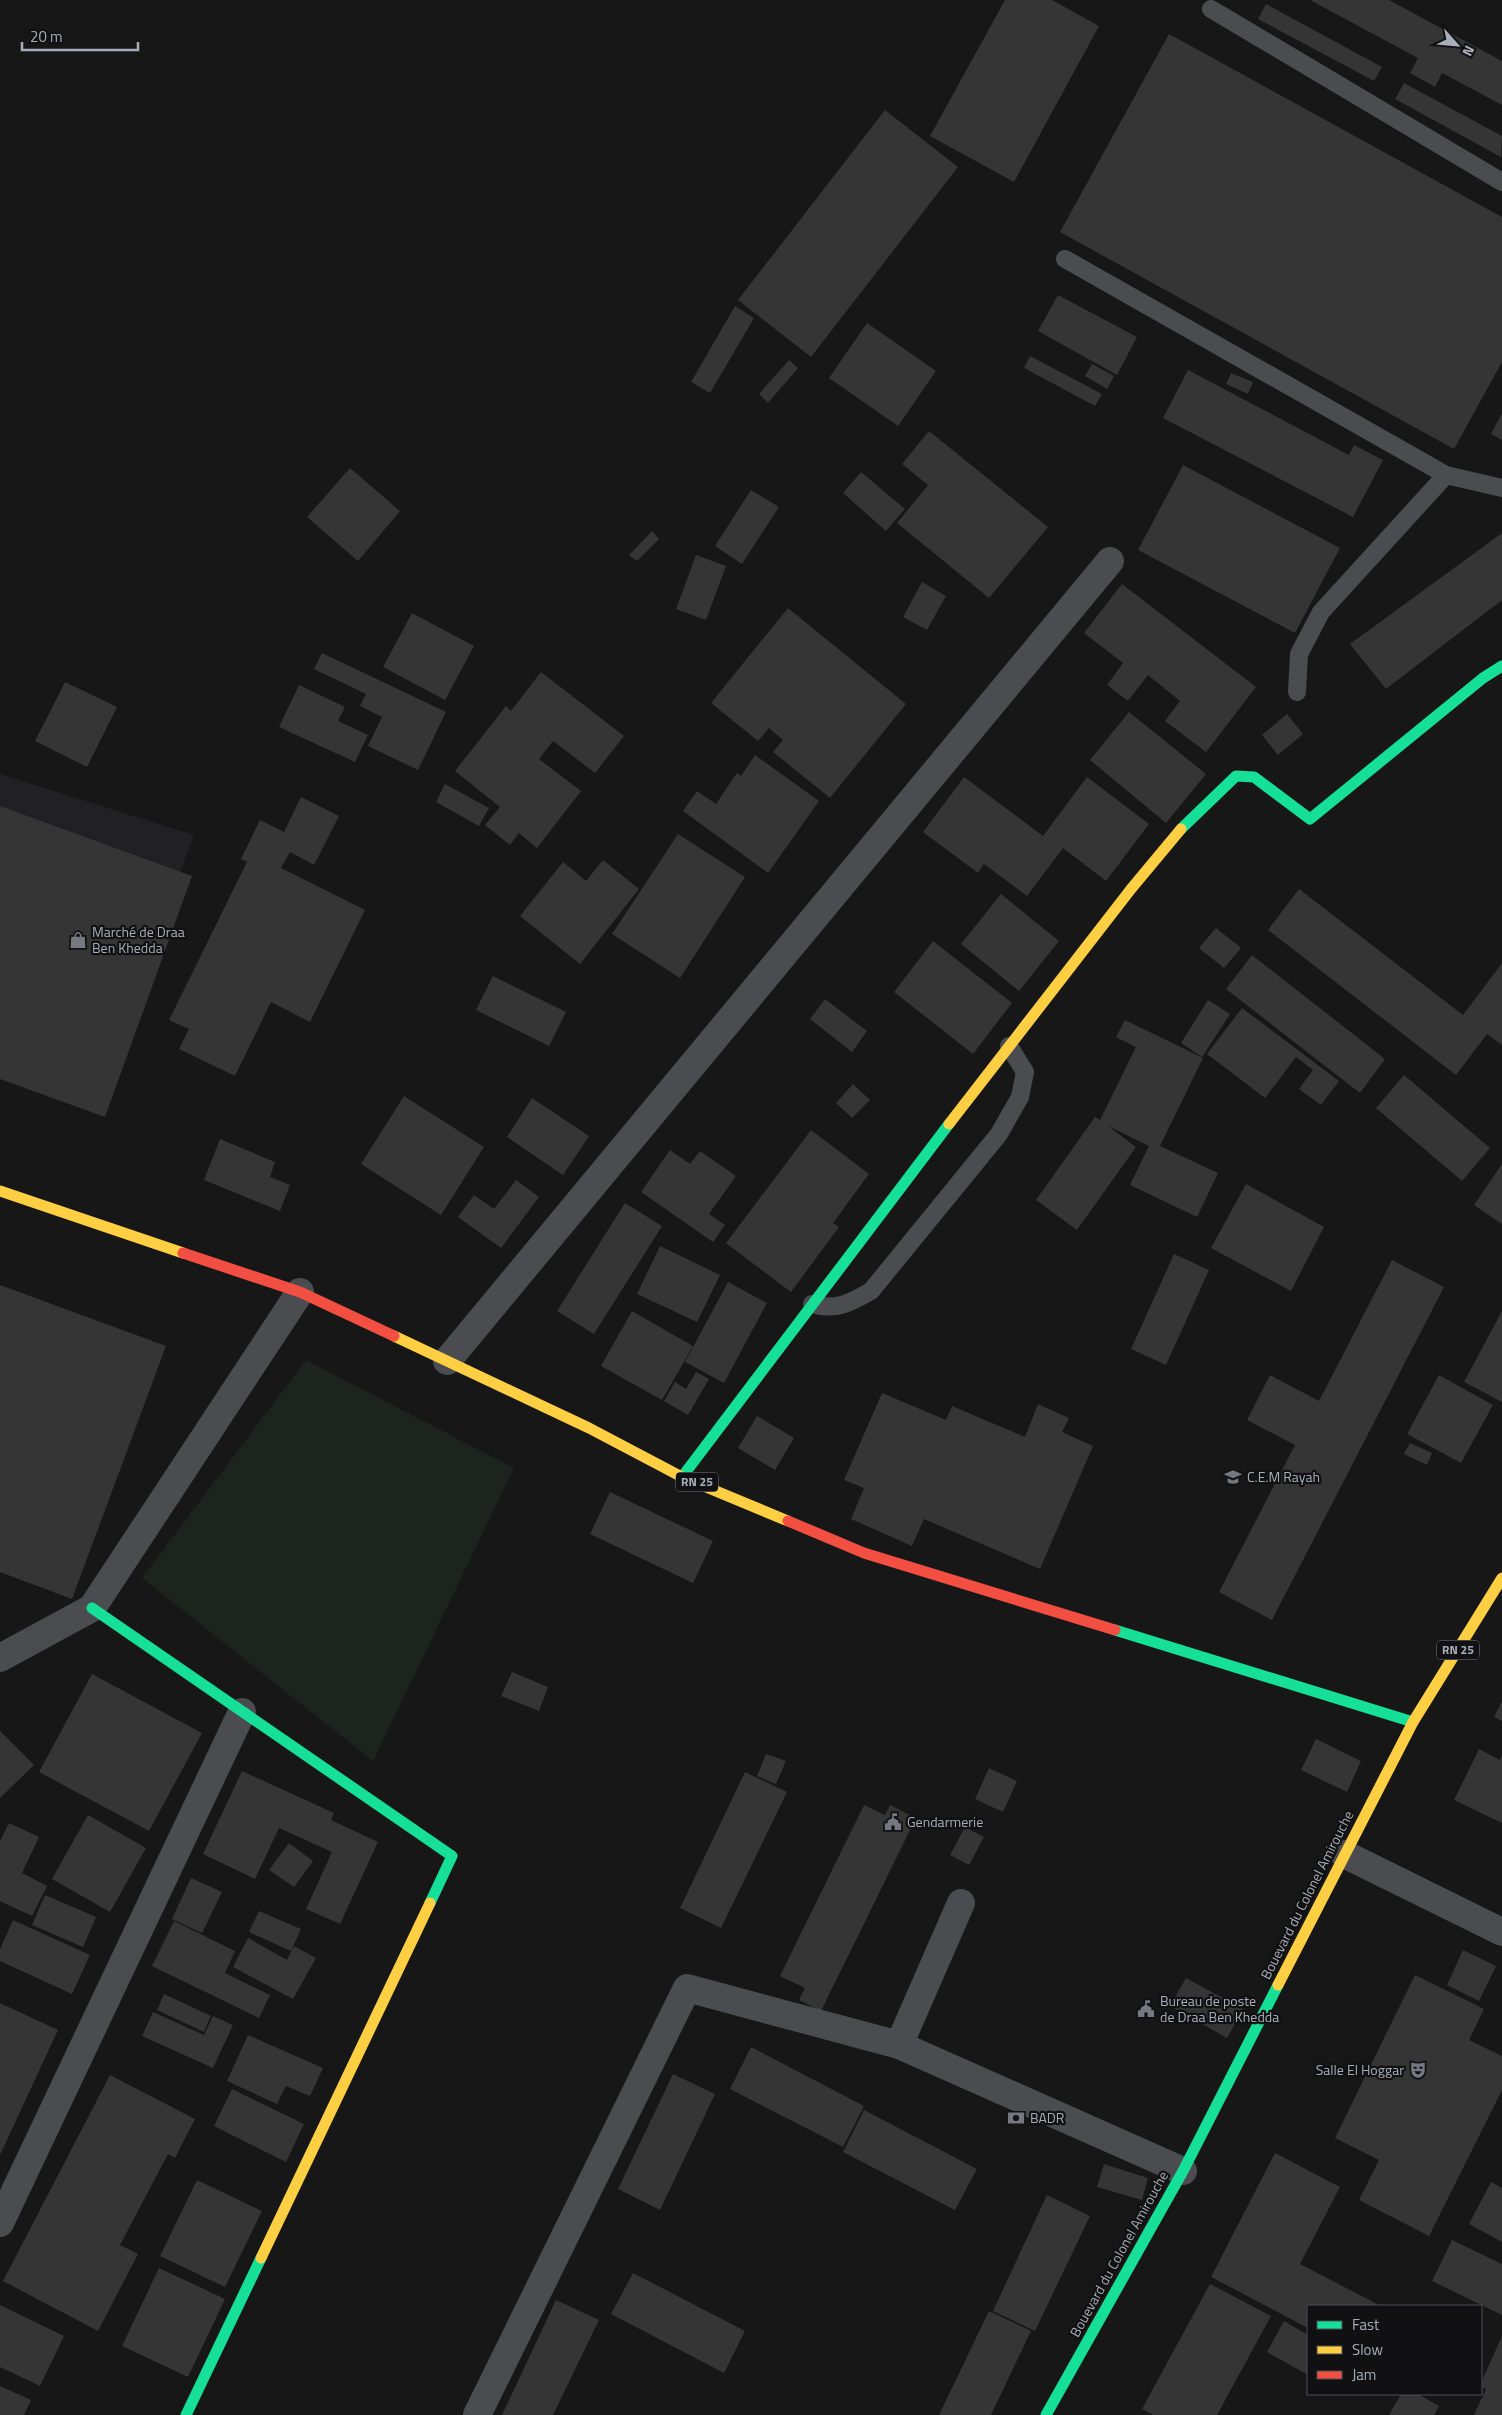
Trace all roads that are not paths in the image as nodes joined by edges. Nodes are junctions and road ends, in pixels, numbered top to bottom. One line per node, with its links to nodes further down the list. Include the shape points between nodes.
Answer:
1 (1211, 9): 2 (lane)
2 (1502, 182)
3 (1066, 259): 4 (lane)
4 (1446, 475): 5 (lane); 8 (lane, via 1321,612 1299,654)
5 (1502, 488)
6 (1110, 561): 13 (street)
7 (1502, 666): 9 (main road, via 1310,819 1254,777 1236,776 1206,802 1145,872)
8 (1297, 692)
9 (1009, 1046): 12 (main road); 12 (lane, via 1025,1072 1020,1097 1000,1134 871,1291 850,1304 825,1307)
10 (0, 1191): 11 (main road, RN 25)
11 (300, 1292): 13 (main road, RN 25); 16 (street)
12 (812, 1304): 14 (main road)
13 (447, 1361): 14 (main road, RN 25, via 589,1428)
14 (682, 1477): 19 (main road, RN 25, via 864,1553)
15 (1502, 1578): 19 (main road, Bouevard du Colonel Amirouche / RN 25)
16 (92, 1608): 17 (street); 18 (main road)
17 (0, 1658)
18 (242, 1712): 25 (street); 26 (main road, via 452,1856)
19 (1413, 1722): 20 (main road, Bouevard du Colonel Amirouche)
20 (1344, 1854): 22 (street); 24 (main road, Bouevard du Colonel Amirouche)
21 (961, 1903): 23 (street)
22 (1502, 1932)
23 (898, 2045): 24 (street); 27 (street, via 687,1988)
24 (1183, 2171): 28 (main road, Bouevard du Colonel Amirouche)
25 (0, 2223)
26 (186, 2415)
27 (477, 2415)
28 (1046, 2415)

